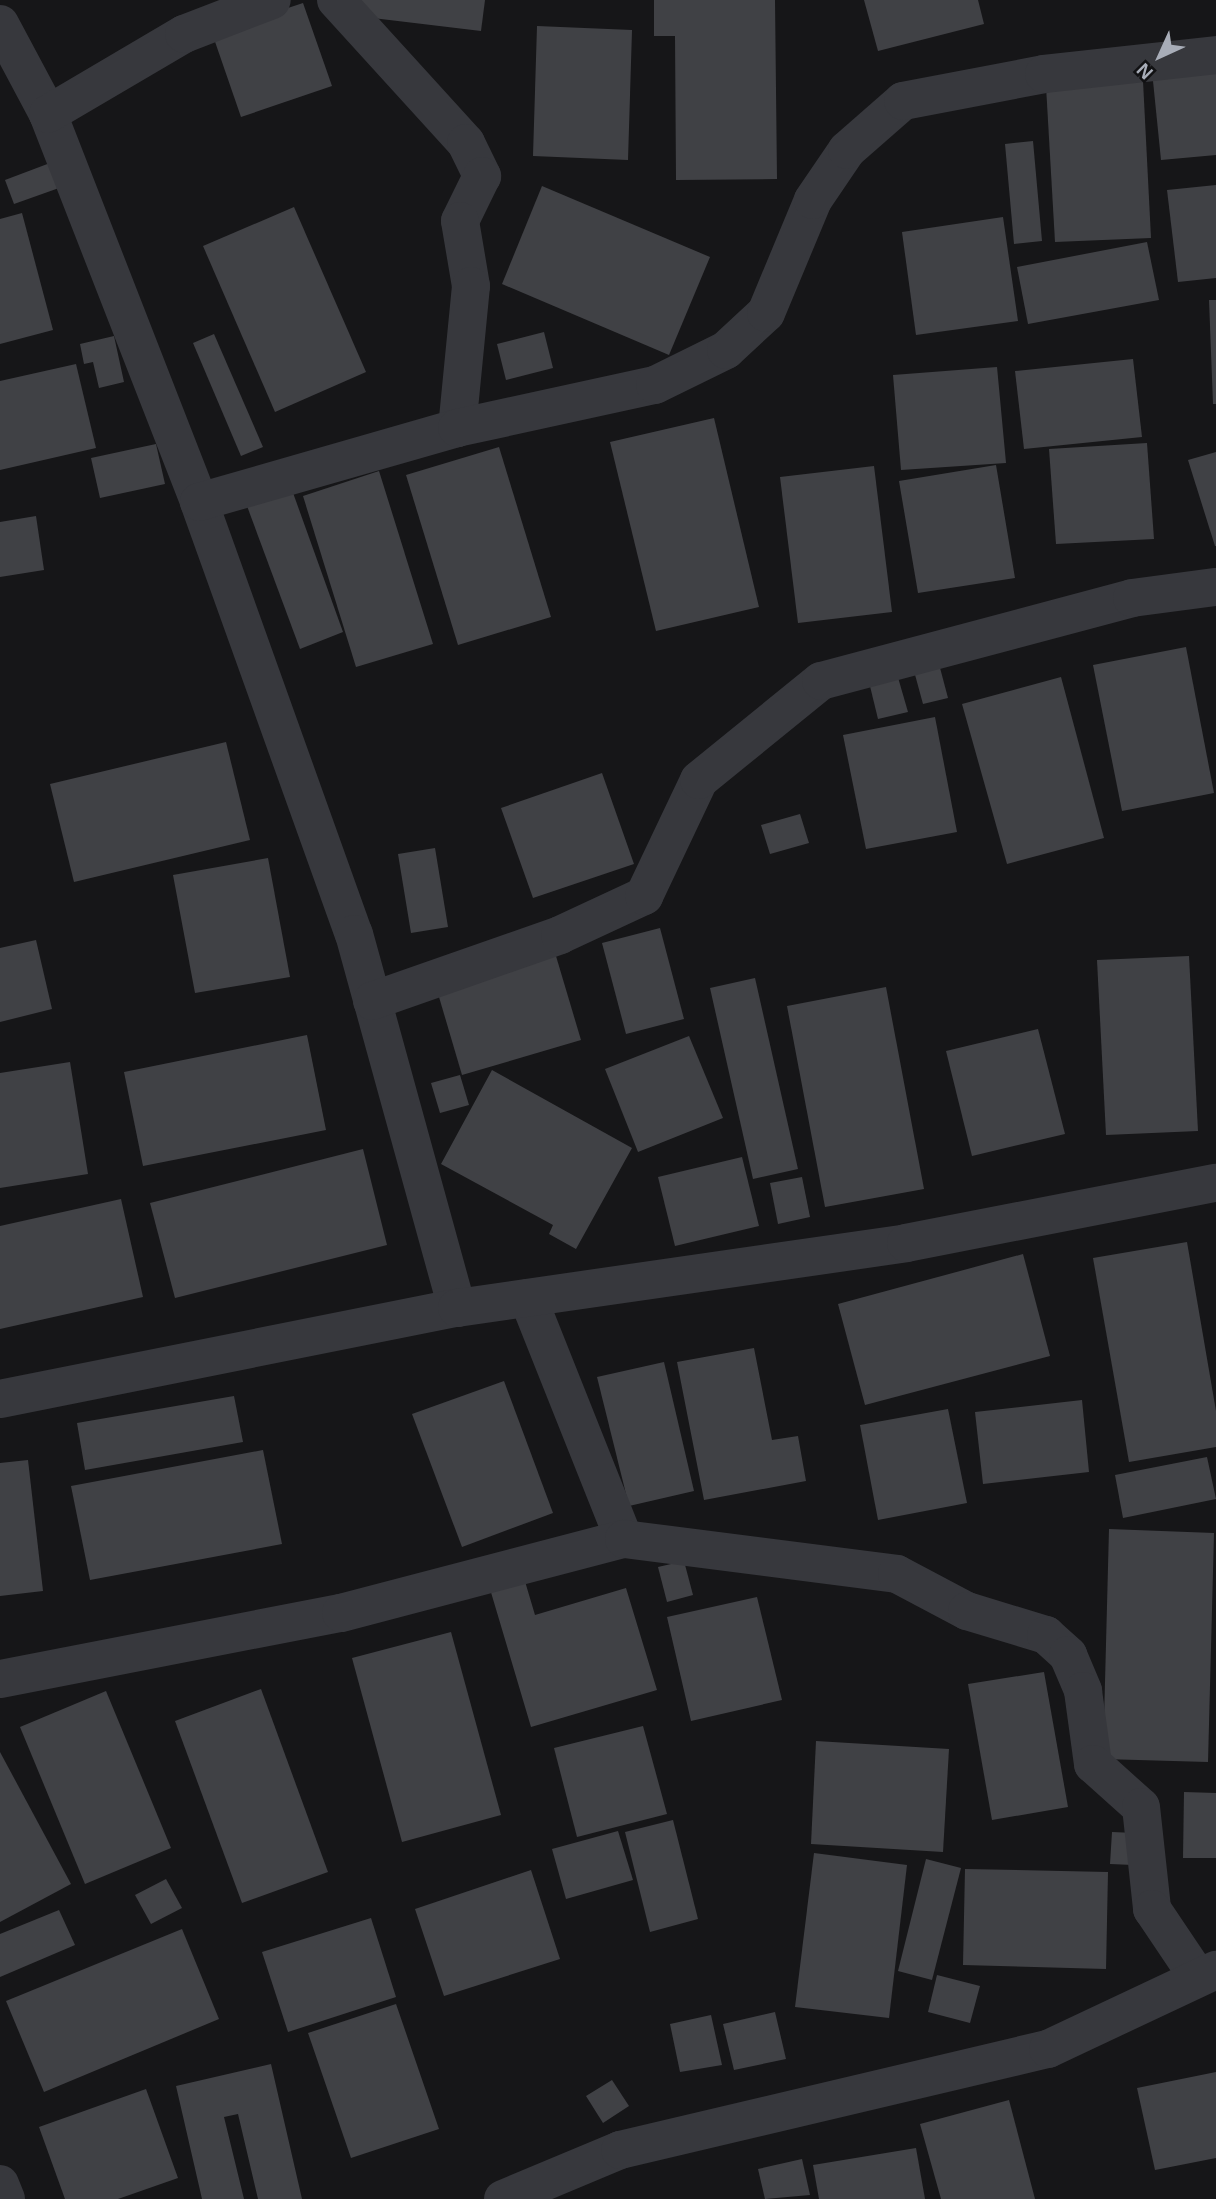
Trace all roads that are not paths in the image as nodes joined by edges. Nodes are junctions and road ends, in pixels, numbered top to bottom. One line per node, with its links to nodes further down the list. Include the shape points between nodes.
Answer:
1 (272, 0): 5 (street, via 184,34)
2 (336, 0): 6 (street, via 466,143 482,176 460,221 471,286)
3 (0, 24): 5 (street)
4 (1216, 55): 6 (street, via 1044,74 903,101 847,150 813,200 765,313 726,350 655,385)
5 (48, 114): 7 (street)
6 (457, 428): 7 (street)
7 (199, 502): 9 (street, via 354,934)
8 (1216, 587): 9 (street, via 1132,598 821,681 699,780 644,896 560,935)
9 (372, 1001): 12 (street)
10 (1216, 1184): 11 (street, via 906,1243)
11 (528, 1298): 12 (street); 14 (street)
12 (457, 1308): 13 (street)
13 (0, 1399)
14 (624, 1539): 15 (street, via 341,1613); 16 (street, via 897,1574 967,1611 1046,1635 1068,1655 1083,1691 1093,1764 1140,1807 1152,1909)
15 (0, 1679)
16 (1207, 1973): 19 (street, via 1048,2049 620,2150)
17 (0, 2184): 18 (street)
18 (6, 2199)
19 (503, 2199)

